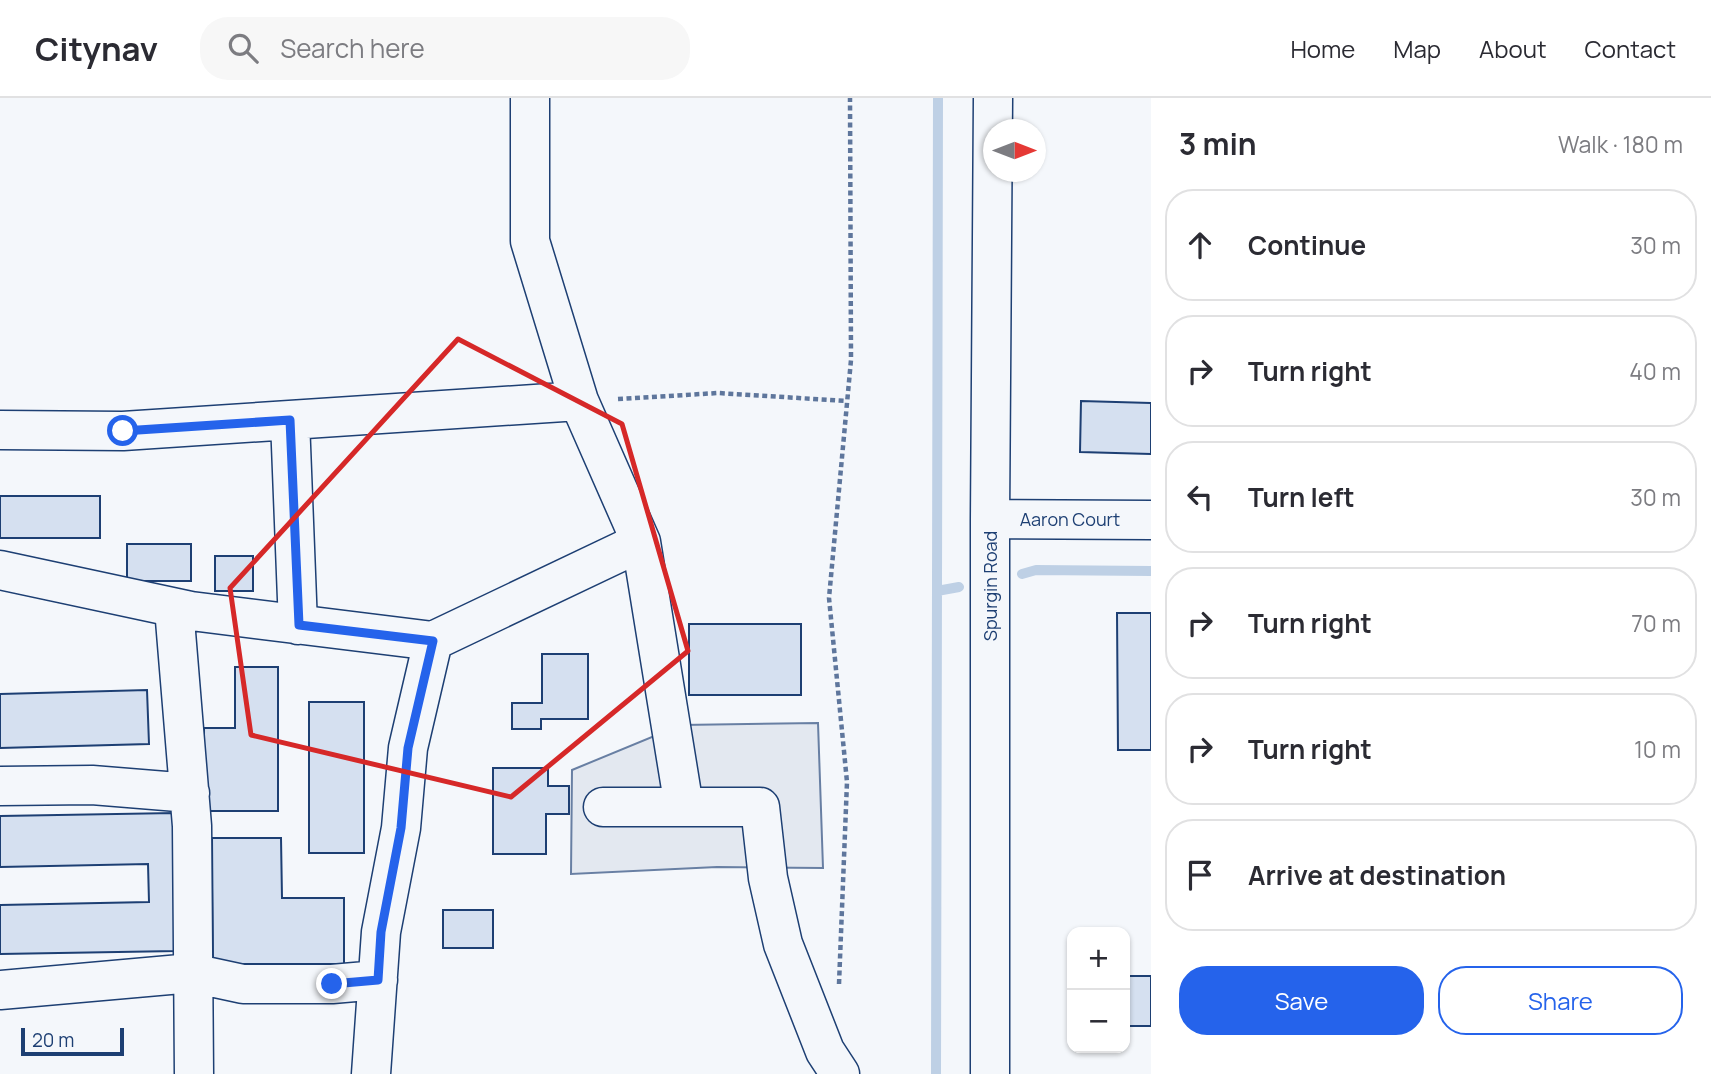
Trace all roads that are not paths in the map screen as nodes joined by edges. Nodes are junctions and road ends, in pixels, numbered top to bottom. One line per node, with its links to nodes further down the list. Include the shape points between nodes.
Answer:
1 (530, 98): 3 (street, via 530,241)
2 (993, 98): 6 (street, Spurgin Road)
3 (579, 401): 4 (street); 8 (street)
4 (290, 420): 5 (street, via 123,431); 11 (street)
5 (0, 430)
6 (989, 519): 7 (street, Aaron Court); 23 (street, Spurgin Road)
7 (1151, 520)
8 (641, 542): 12 (street); 16 (street)
9 (0, 570): 10 (street)
10 (174, 608): 11 (street); 14 (street)
11 (299, 625): 12 (street)
12 (433, 641): 18 (street, via 408,748)
13 (0, 786): 14 (street, via 93,785)
14 (190, 793): 17 (street)
15 (603, 807): 16 (street)
16 (684, 807): 22 (street, via 760,807 768,878 783,944 825,1051)
17 (192, 973): 18 (street, via 243,984); 19 (street); 20 (street)
18 (378, 980): 21 (street)
19 (0, 990)
20 (194, 1074)
21 (371, 1074)
22 (839, 1074)
23 (989, 1074)

